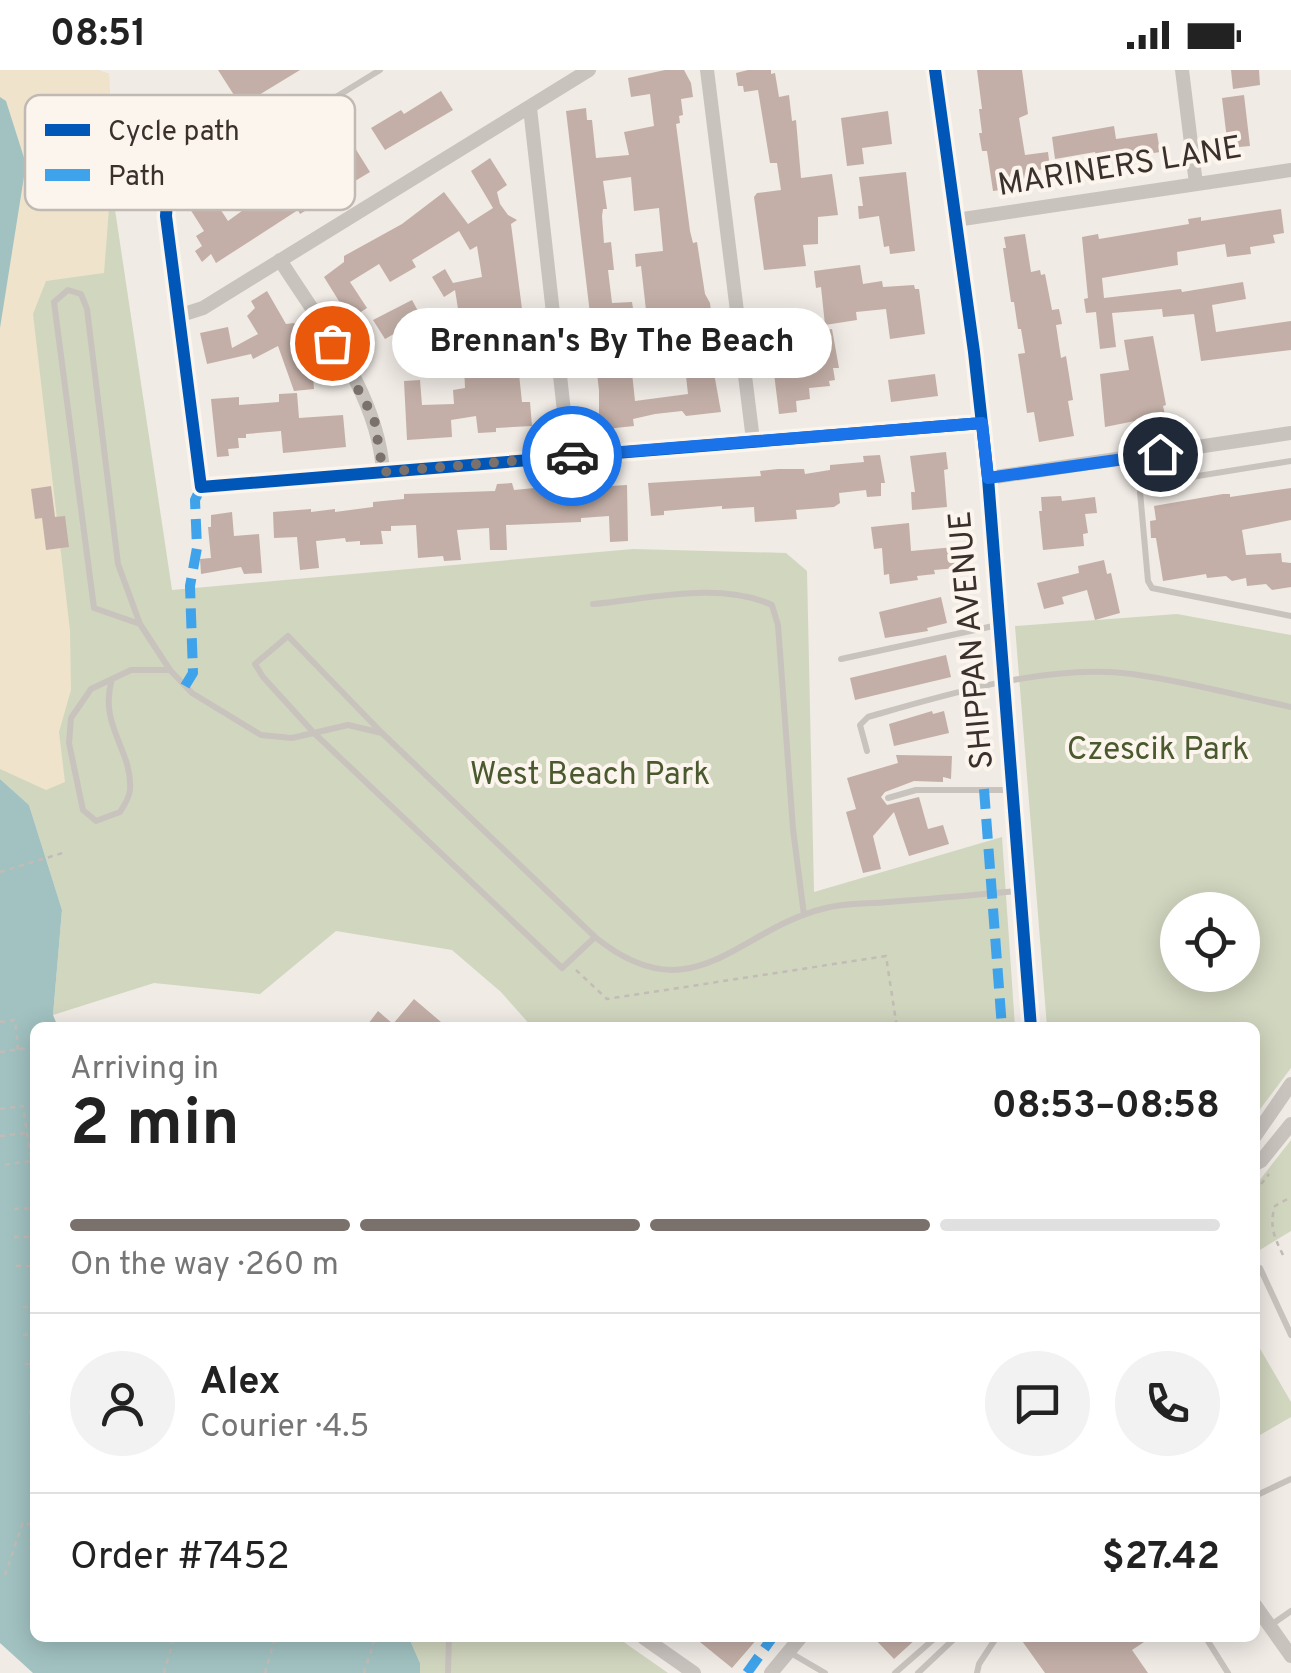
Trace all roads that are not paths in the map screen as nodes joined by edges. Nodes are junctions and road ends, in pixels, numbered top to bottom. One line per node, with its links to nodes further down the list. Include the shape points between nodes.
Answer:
1 (380, 70): 6 (lane)
2 (589, 70): 7 (street)
3 (707, 70): 16 (street)
4 (935, 70): 11 (street, SHIPPAN AVENUE)
5 (1182, 70): 9 (street)
6 (340, 95)
7 (530, 108): 12 (street); 17 (street)
8 (1291, 170): 9 (street, MARINERS LANE)
9 (1196, 184): 11 (street, MARINERS LANE)
10 (167, 210): 13 (street)
11 (956, 220): 14 (street, SHIPPAN AVENUE)
12 (280, 260): 13 (street); 20 (street, via 369,408)
13 (178, 316): 20 (street, via 201,487)
14 (982, 423): 16 (street); 21 (street, SHIPPAN AVENUE)
15 (1291, 432): 18 (street)
16 (753, 440): 17 (street)
17 (569, 456): 20 (street)
18 (1137, 457): 21 (street); 22 (lane)
19 (1291, 461): 22 (lane)
20 (383, 472)
21 (988, 478): 26 (street, SHIPPAN AVENUE)
22 (1142, 485): 24 (lane, via 1152,588)
23 (593, 604): 38 (lane, via 714,594 772,604)
24 (1291, 616)
25 (140, 624): 25 (lane, via 118,564 87,308 81,294 68,290 54,302 94,608); 28 (lane)
26 (1000, 625): 27 (lane); 30 (street, SHIPPAN AVENUE)
27 (841, 659)
28 (170, 670): 29 (lane, via 131,670); 32 (lane, via 192,693 262,735)
29 (112, 679): 29 (lane, via 91,689 71,718 69,744 83,810 96,821 120,812 130,793 107,696)
30 (1004, 682): 31 (lane, via 1132,674); 34 (lane, via 868,717 860,725); 35 (street, SHIPPAN AVENUE)
31 (1291, 707)
32 (314, 733): 33 (lane, via 348,725); 33 (lane, via 255,664 288,636); 39 (lane, via 562,968)
33 (382, 733): 39 (lane)
34 (866, 751)
35 (1013, 790): 36 (lane, via 916,790); 37 (street, SHIPPAN AVENUE)
36 (888, 798)
37 (1020, 891): 38 (lane); 40 (street, SHIPPAN AVENUE)
38 (804, 914): 39 (lane, via 726,957 688,969 634,962)
39 (595, 937)
40 (1031, 1022)
41 (1291, 1084): 43 (street)
42 (1291, 1124): 44 (street)
43 (1260, 1129)
44 (1260, 1162)
45 (1260, 1268): 46 (lane)
46 (1291, 1336)
47 (1291, 1479): 48 (lane)
48 (1260, 1494)
49 (1291, 1611): 51 (lane)
50 (1260, 1612): 51 (street)
51 (1270, 1626): 60 (street)
52 (449, 1642): 61 (lane)
53 (650, 1642): 62 (street)
54 (796, 1642): 59 (street)
55 (930, 1642): 65 (lane)
56 (950, 1642): 66 (lane)
57 (993, 1642): 67 (lane)
58 (1209, 1642): 68 (lane)
59 (788, 1651): 63 (street); 64 (lane)
60 (1291, 1656)
61 (448, 1673)
62 (694, 1673)
63 (771, 1673)
64 (825, 1673)
65 (895, 1673)
66 (918, 1673)
67 (977, 1673)
68 (1228, 1673)

